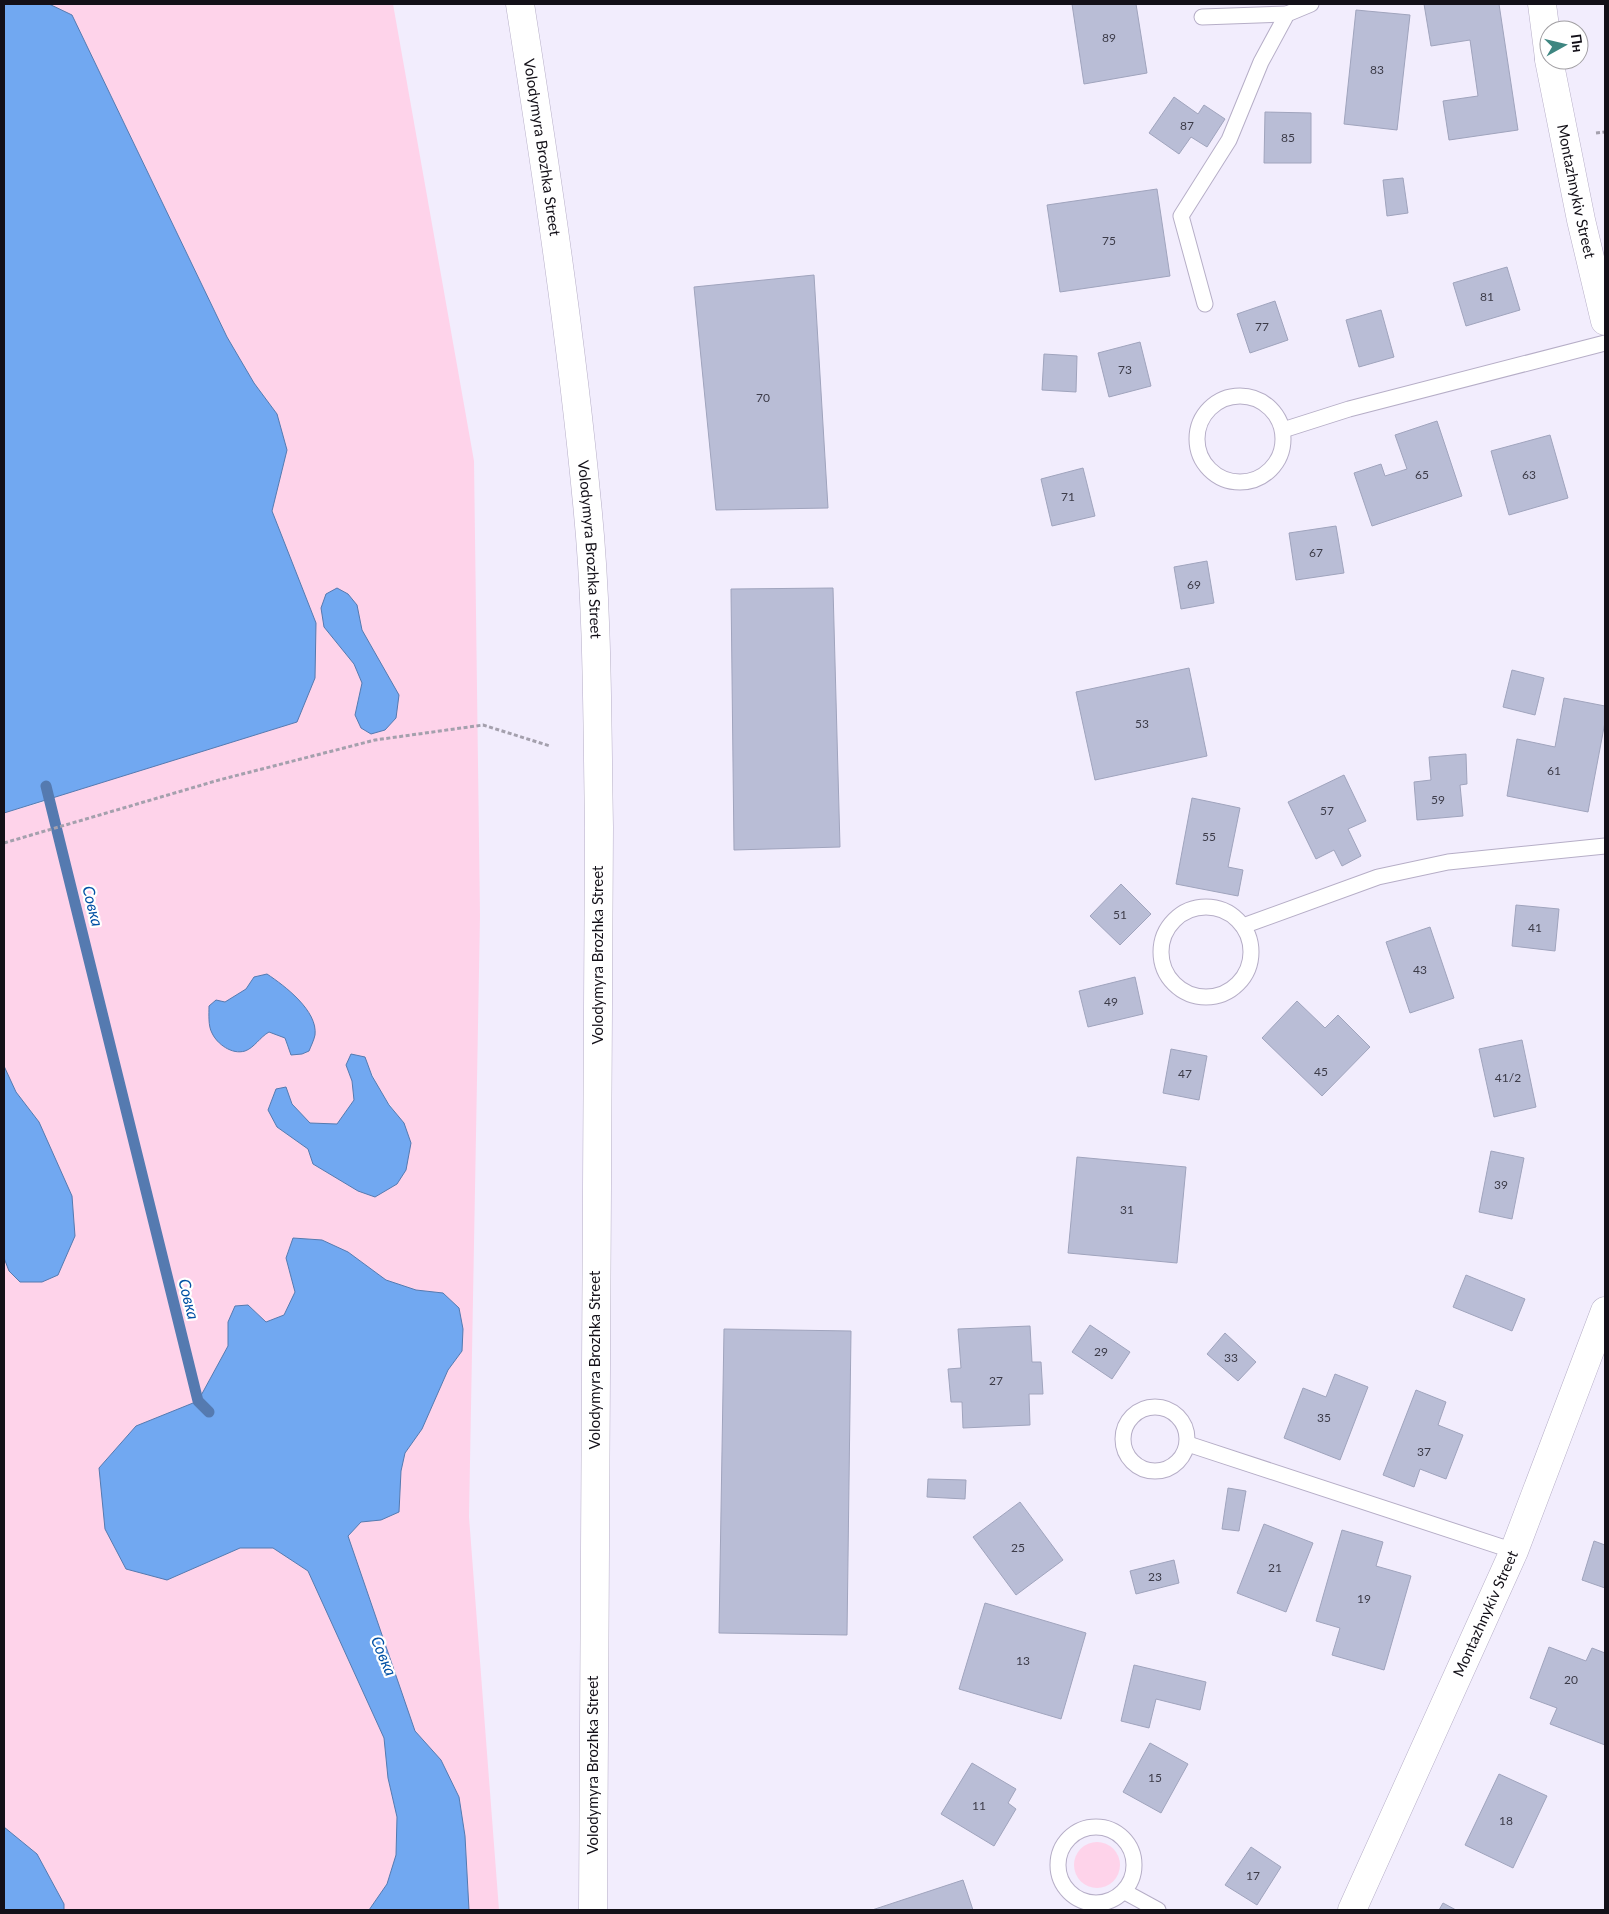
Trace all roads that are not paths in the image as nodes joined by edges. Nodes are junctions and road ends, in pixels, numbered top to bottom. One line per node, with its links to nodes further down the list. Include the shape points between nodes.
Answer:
1 (520, 4): 18 (main road, Volodymyra Brozhka Street, via 559,257 587,504 596,659 599,827)
2 (1312, 4): 4 (lane)
3 (1542, 4): 6 (main road, Montazhnykiv Street)
4 (1287, 14): 5 (lane); 8 (lane, via 1261,62 1229,140 1181,216)
5 (1202, 17)
6 (1544, 20)
7 (1551, 70): 9 (main road, Montazhnykiv Street)
8 (1205, 304)
9 (1605, 321)
10 (1605, 343): 11 (lane, via 1349,409)
11 (1283, 430): 11 (lane, via 1268,406 1251,397 1230,396 1207,410 1197,435 1198,450 1214,474 1243,482 1258,479 1279,459 1284,444)
12 (1605, 846): 13 (lane, via 1448,862 1378,877)
13 (1243, 926): 13 (lane, via 1250,940 1251,956 1239,984 1226,993 1211,997 1196,996 1171,980 1164,967 1162,953 1170,926 1180,916 1206,907 1233,916)
14 (1605, 1311): 16 (main road, Montazhnykiv Street)
15 (1188, 1444): 15 (lane, via 1177,1463 1167,1469 1151,1471 1128,1458 1122,1437 1130,1418 1138,1410 1159,1406 1169,1409 1184,1423); 16 (lane)
16 (1514, 1551): 20 (main road, Montazhnykiv Street)
17 (1125, 1892): 17 (lane, via 1101,1904 1076,1898 1067,1890 1060,1878 1058,1864 1068,1839 1078,1831 1092,1827 1106,1828 1128,1843 1134,1856 1133,1875); 19 (lane)
18 (593, 1910)
19 (1158, 1910)
20 (1352, 1910)

